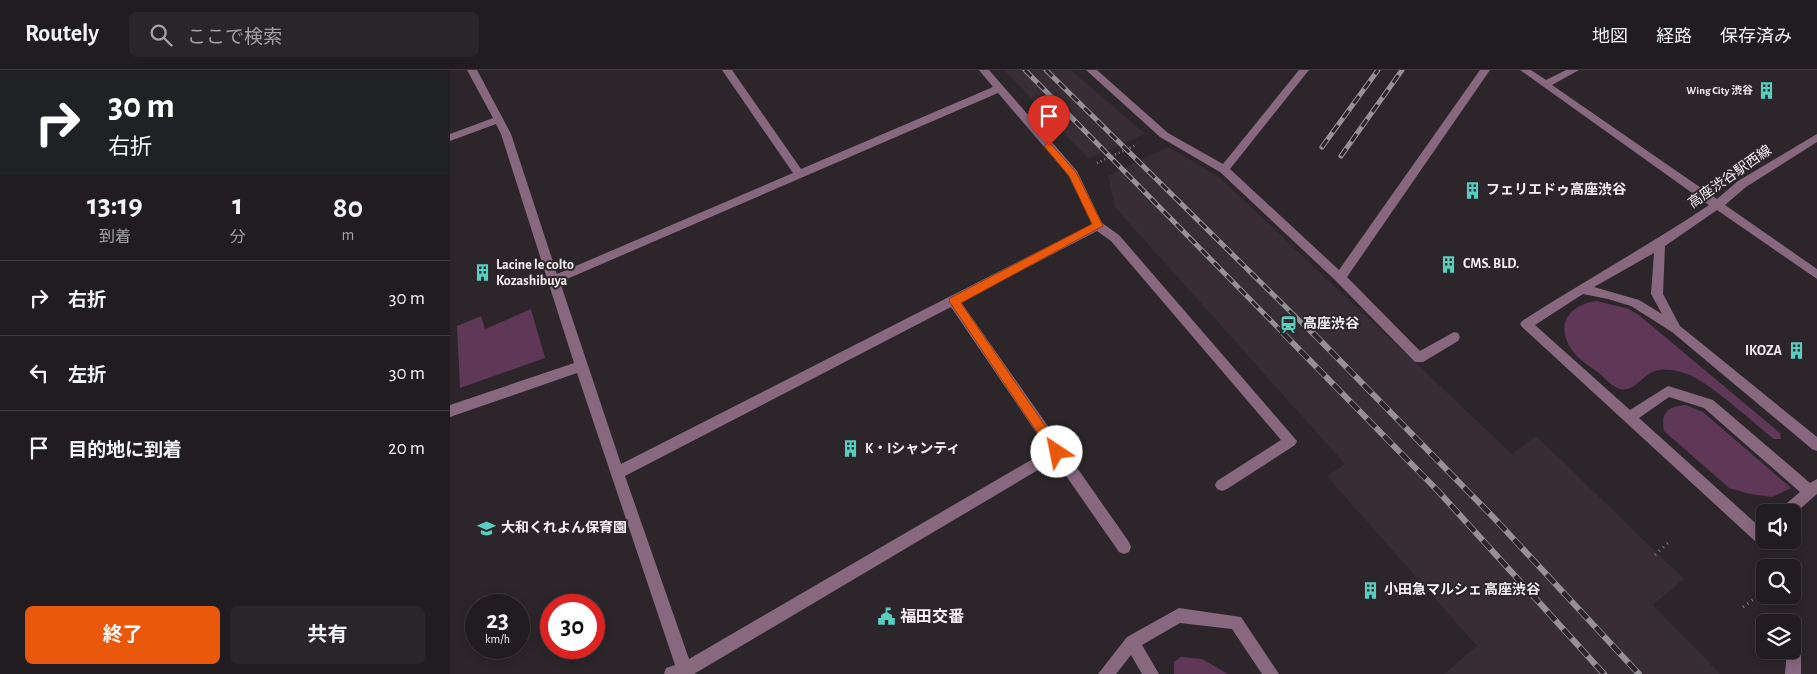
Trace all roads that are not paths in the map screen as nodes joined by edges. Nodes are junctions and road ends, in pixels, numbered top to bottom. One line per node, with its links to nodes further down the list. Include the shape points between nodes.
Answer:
1 (472, 70): 11 (street)
2 (727, 70): 15 (street)
3 (984, 70): 10 (street)
4 (1091, 70): 14 (street, via 1162,133)
5 (1304, 70): 14 (street)
6 (1485, 70): 20 (street)
7 (1525, 70): 9 (street)
8 (1574, 70): 9 (street)
9 (1546, 84): 16 (street)
10 (1000, 88): 15 (street); 17 (street, via 1073,174)
11 (497, 120): 13 (street); 21 (street, via 506,134)
12 (1817, 137): 16 (street, 高座渋谷駅西線, via 1742,184)
13 (450, 138)
14 (1224, 169): 20 (street)
15 (799, 174): 21 (street)
16 (1717, 205): 18 (street, 高座渋谷駅西線); 19 (street)
17 (1098, 226): 23 (street); 32 (street, via 1115,238 1290,441)
18 (1660, 244): 22 (street, 高座渋谷駅西線); 24 (street, via 1656,294)
19 (1817, 275)
20 (1340, 278): 25 (street, via 1419,358)
21 (554, 280): 26 (street)
22 (1581, 289): 24 (street, via 1636,303); 28 (street, 高座渋谷駅西線, via 1526,324)
23 (954, 301): 30 (street); 31 (street)
24 (1676, 329): 29 (street)
25 (1454, 337)
26 (581, 366): 27 (street); 31 (street)
27 (450, 411)
28 (1629, 418): 33 (street, via 1668,391 1708,404); 35 (street)
29 (1817, 445)
30 (1057, 452): 36 (street); 39 (street)
31 (617, 473): 39 (street)
32 (1222, 485)
33 (1813, 488): 34 (street)
34 (1796, 504)
35 (1756, 532)
36 (1124, 547)
37 (1132, 642): 40 (street); 41 (street); 42 (street, via 1179,615 1236,622)
38 (1794, 659): 43 (street)
39 (681, 673)
40 (1106, 674)
41 (1151, 674)
42 (1271, 674)
43 (1793, 674)

